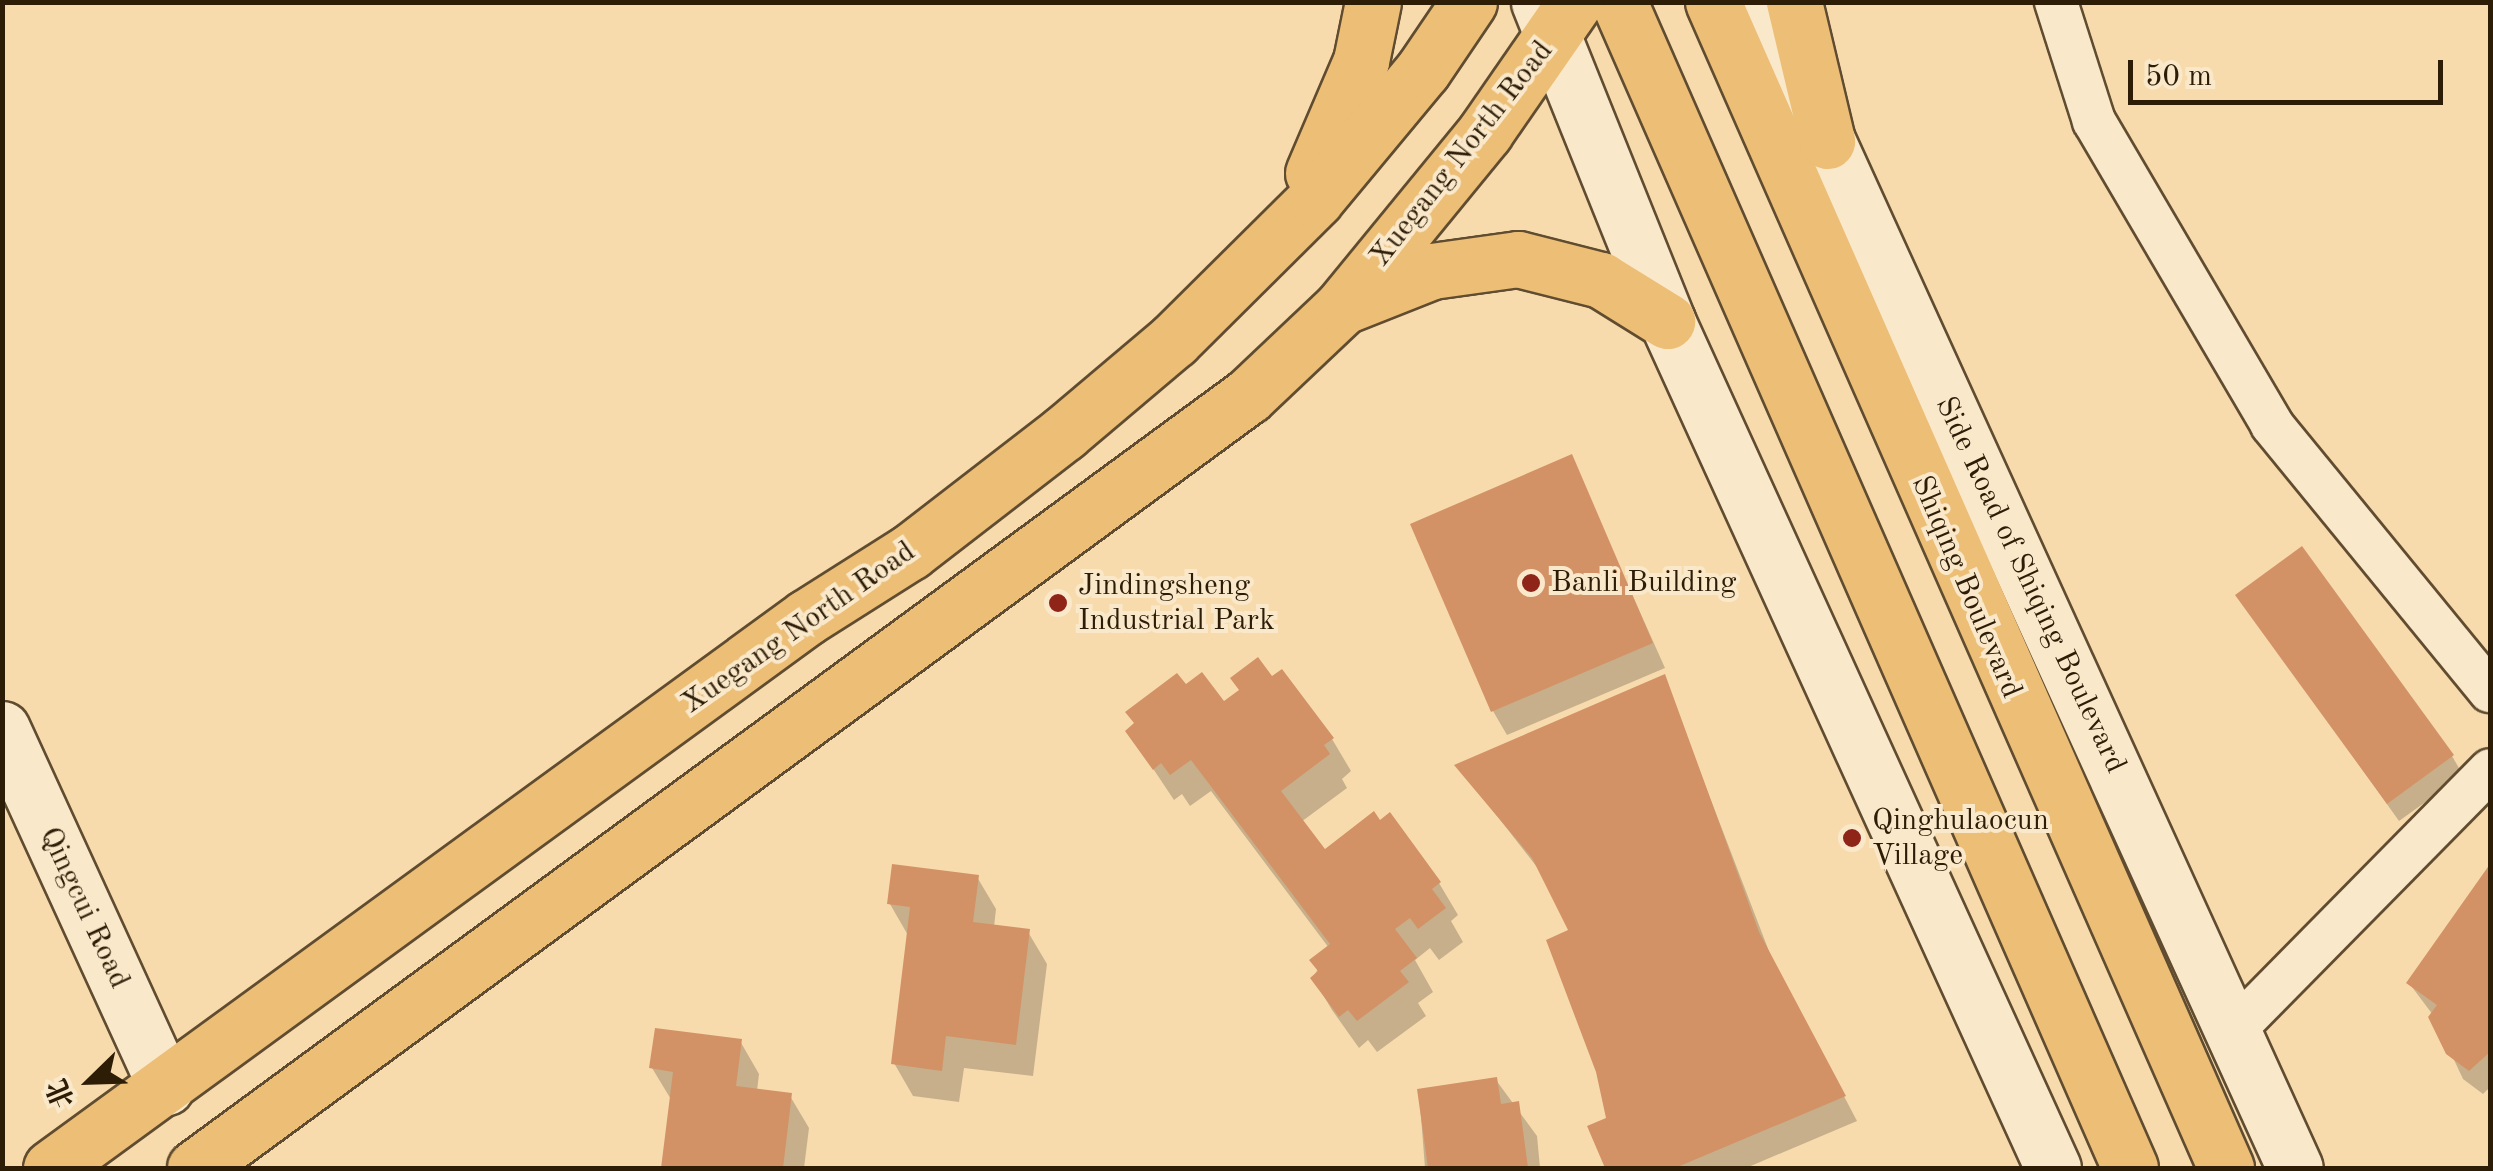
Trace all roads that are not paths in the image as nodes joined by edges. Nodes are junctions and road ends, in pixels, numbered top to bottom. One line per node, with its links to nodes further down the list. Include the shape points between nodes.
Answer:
1 (1372, 2): 10 (main road, via 1361,61 1325,152)
2 (1469, 2): 10 (main road, Xuegang North Road, via 1422,70)
3 (1619, 2): 21 (main road)
4 (1713, 2): 22 (main road, Shiqing Boulevard)
5 (1764, 2): 9 (main road, Side Road of Shiqing Boulevard)
6 (1794, 2): 9 (main road)
7 (2056, 2): 13 (street, via 2094,121 2272,424)
8 (1556, 13): 11 (main road, Xuegang North Road, via 1485,132); 12 (main road)
9 (1826, 141): 16 (main road, Side Road of Shiqing Boulevard)
10 (1277, 237): 17 (main road, Xuegang North Road, via 1174,340 910,552 807,617)
11 (1342, 308): 12 (main road, via 1432,272 1518,259 1601,280); 19 (main road, Xuegang North Road, via 1248,396 1144,477)
12 (1667, 321): 20 (main road)
13 (2490, 691)
14 (2, 729): 17 (main road, Qingcui Road)
15 (2490, 770): 16 (street)
16 (2236, 1028): 23 (main road, Side Road of Shiqing Boulevard)
17 (166, 1087): 18 (main road, Xuegang North Road)
18 (51, 1168)
19 (195, 1168)
20 (2054, 1168)
21 (2130, 1168)
22 (2226, 1168)
23 (2295, 1168)

